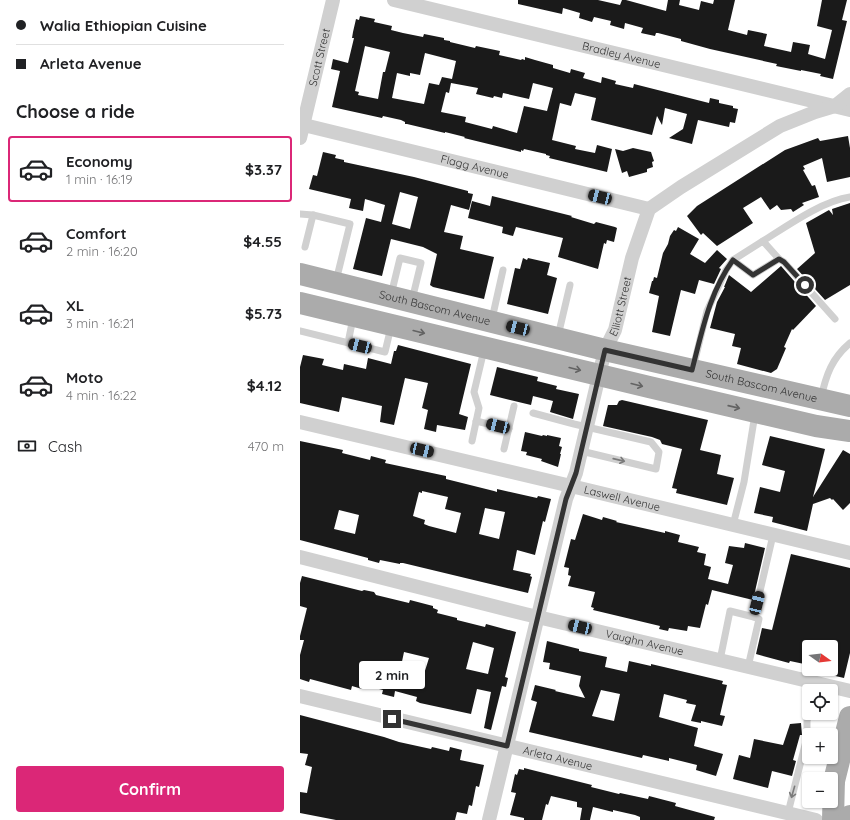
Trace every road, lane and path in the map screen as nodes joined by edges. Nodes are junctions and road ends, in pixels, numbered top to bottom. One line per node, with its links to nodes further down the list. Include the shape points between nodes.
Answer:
1 (333, 0): 6 (street, Scott Street)
2 (394, 0): 4 (street, Bradley Avenue)
3 (850, 94): 4 (street)
4 (835, 106): 5 (street, Bradley Avenue); 8 (street, via 780,126)
5 (850, 110)
6 (301, 129): 8 (street, Flagg Avenue)
7 (850, 197): 11 (lane, via 839,198)
8 (649, 209): 30 (street, Elliott Street, via 632,258 615,330)
9 (300, 214): 10 (lane)
10 (313, 215): 12 (lane); 17 (lane, via 350,224)
11 (763, 241): 13 (lane); 14 (lane)
12 (305, 248)
13 (779, 259): 14 (lane, via 753,275); 22 (lane)
14 (733, 260): 31 (lane, via 707,310)
15 (503, 270): 23 (lane)
16 (300, 274): 17 (main road, South Bascom Avenue)
17 (335, 283): 19 (main road, South Bascom Avenue)
18 (570, 285): 26 (lane)
19 (401, 300): 19 (lane, via 400,258 421,263); 23 (main road, South Bascom Avenue)
20 (300, 303): 21 (main road)
21 (354, 316): 24 (main road); 27 (lane)
22 (835, 319)
23 (491, 322): 26 (main road, South Bascom Avenue)
24 (391, 325): 27 (lane, via 385,352); 29 (main road, one-way to 29)
25 (300, 331): 27 (lane)
26 (557, 338): 30 (main road, South Bascom Avenue)
27 (348, 343)
28 (850, 343): 33 (lane, via 826,374)
29 (485, 348): 32 (main road, one-way to 32); 38 (lane, via 474,392 479,408)
30 (605, 350): 31 (main road, South Bascom Avenue); 32 (street, Elliott Street)
31 (692, 370): 33 (main road, South Bascom Avenue)
32 (599, 375): 36 (main road, one-way to 36); 40 (street, Elliott Street)
33 (820, 400): 35 (main road, South Bascom Avenue)
34 (514, 406): 41 (lane)
35 (850, 406)
36 (755, 412): 42 (main road); 47 (lane, via 744,482)
37 (533, 413): 40 (lane)
38 (476, 421): 41 (lane); 43 (lane)
39 (300, 422): 46 (street, Laswell Avenue)
40 (587, 427): 45 (street, Elliott Street); 45 (lane, one-way to 40, via 656,469 659,452 650,442)
41 (509, 429): 44 (lane)
42 (850, 431)
43 (472, 441)
44 (504, 449)
45 (581, 451): 46 (street, Elliott Street)
46 (571, 486): 47 (street, Laswell Avenue); 51 (street, Elliott Street)
47 (733, 525): 48 (street, Laswell Avenue)
48 (773, 535): 49 (street, Laswell Avenue); 52 (lane)
49 (850, 553)
50 (300, 557): 51 (street, Vaughn Avenue)
51 (539, 617): 53 (street, Vaughn Avenue); 61 (street, Elliott Street)
52 (754, 617): 53 (lane, via 730,612); 54 (lane, via 759,619)
53 (720, 660): 54 (street, Vaughn Avenue)
54 (748, 667): 55 (street, Vaughn Avenue)
55 (806, 684)
56 (838, 690): 57 (street, Vaughn Avenue)
57 (850, 691)
58 (300, 696): 61 (street, Arleta Avenue)
59 (850, 717): 62 (main road)
60 (807, 720): 64 (lane, one-way to 64, via 807,736)
61 (507, 746): 64 (street, Arleta Avenue); 66 (street, Elliott Street)
62 (841, 781): 69 (main road)
63 (828, 808): 68 (main road)
64 (788, 813): 67 (street, Arleta Avenue)
65 (850, 816): 70 (main road)
66 (489, 820)
67 (816, 820)
68 (825, 820)
69 (833, 820)
70 (849, 820)

